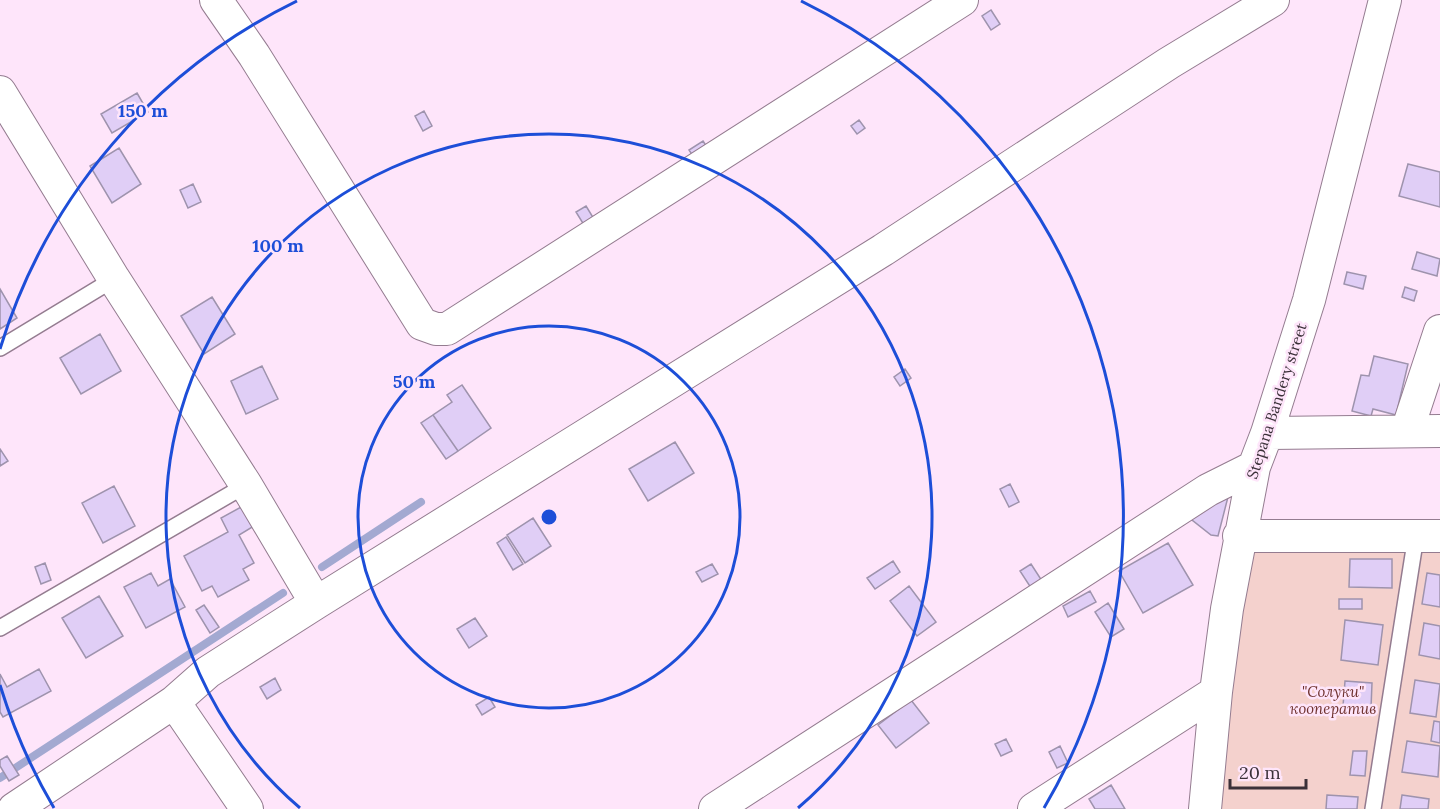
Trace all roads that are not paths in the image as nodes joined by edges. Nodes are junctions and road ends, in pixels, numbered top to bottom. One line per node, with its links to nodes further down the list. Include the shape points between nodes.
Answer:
1 (216, 0): 2 (street, via 422,324 447,329)
2 (962, 0)
3 (1273, 0): 16 (street, via 1169,63 883,250)
4 (1385, 0): 11 (street, Stepana Bandery street, via 1309,300)
5 (0, 92): 6 (street)
6 (114, 279): 8 (lane); 13 (street)
7 (1440, 331): 9 (street)
8 (0, 348)
9 (1407, 431): 10 (street); 11 (street)
10 (1440, 431)
11 (1267, 434): 12 (street, Stepana Bandery street)
12 (1254, 467): 14 (street, Stepana Bandery street); 22 (street, via 1208,490)
13 (246, 485): 16 (street); 17 (lane)
14 (1239, 536): 15 (street); 18 (street, Stepana Bandery street)
15 (1428, 536): 25 (lane)
16 (316, 603): 19 (street, via 208,672)
17 (0, 628)
18 (1216, 692): 23 (street); 24 (street, Stepana Bandery street)
19 (174, 702): 20 (street); 21 (street)
20 (14, 809)
21 (248, 809)
22 (715, 809)
23 (1034, 809)
24 (1205, 809)
25 (1373, 809)

